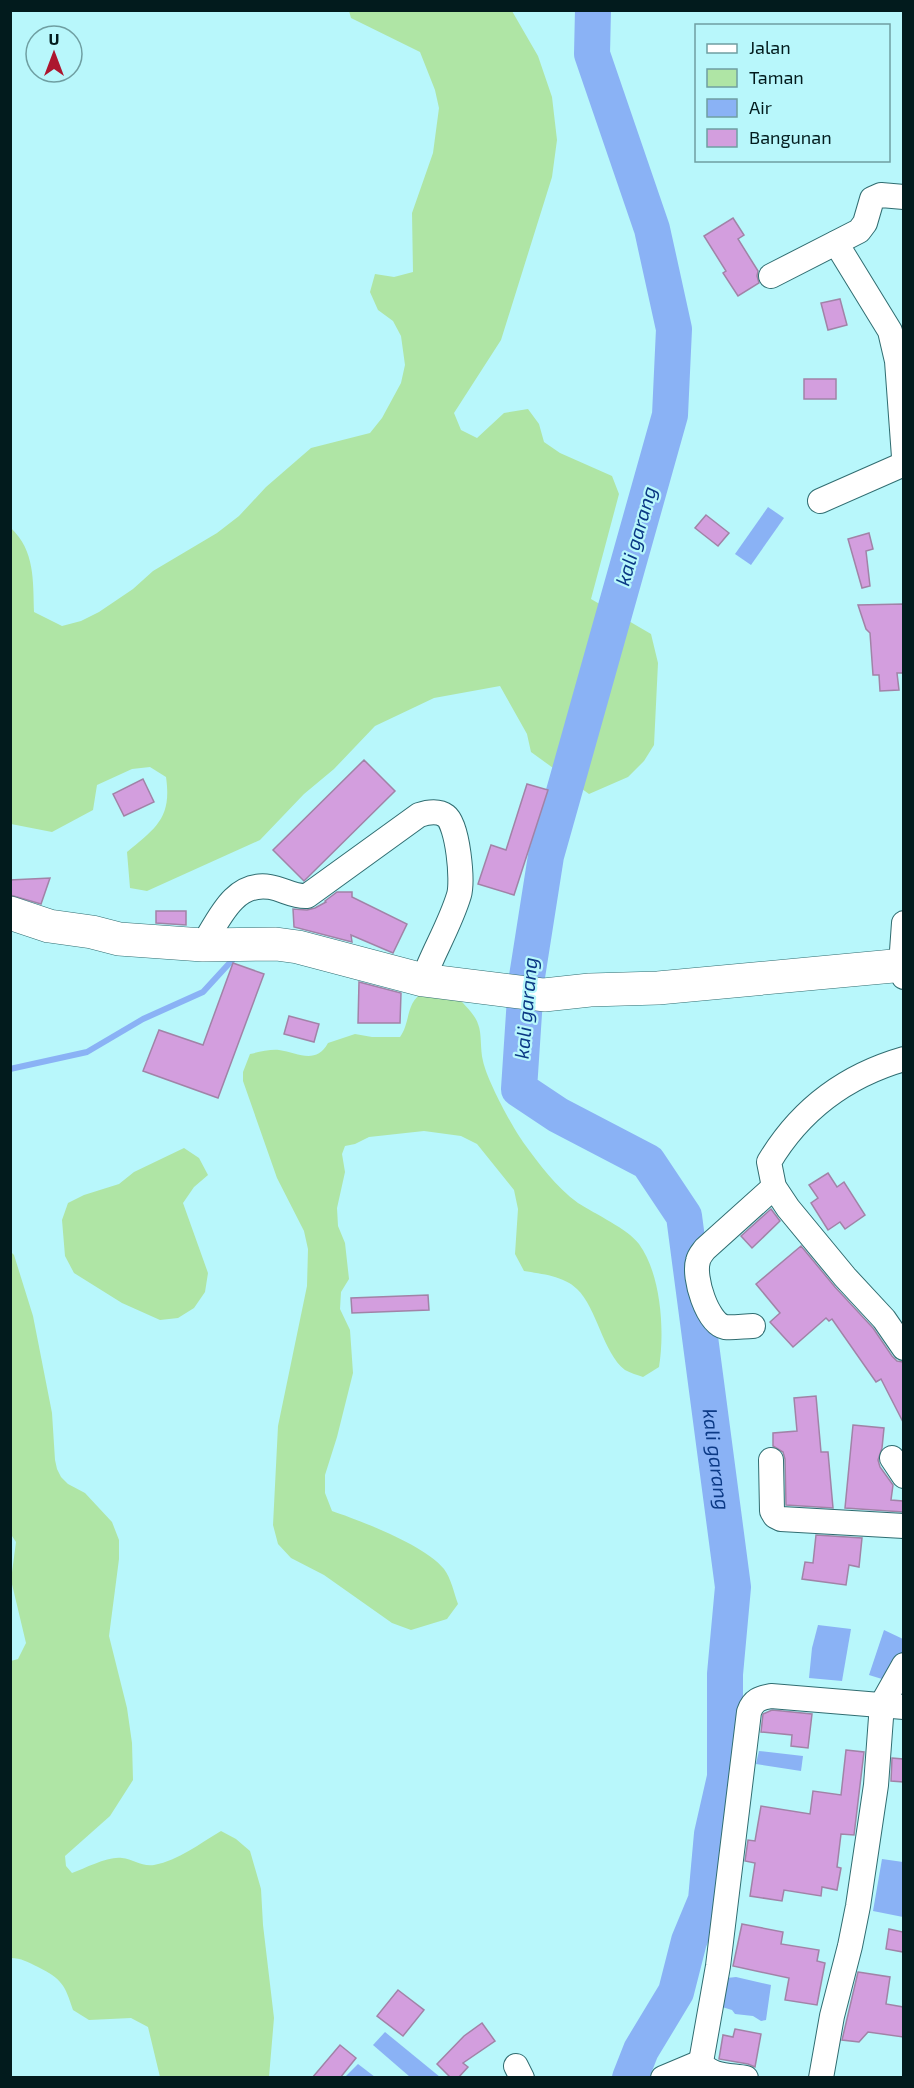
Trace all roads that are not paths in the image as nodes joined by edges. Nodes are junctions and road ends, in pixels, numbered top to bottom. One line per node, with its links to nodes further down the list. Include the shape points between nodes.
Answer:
1 (903, 197): 2 (street, via 877,195 859,231)
2 (836, 243): 3 (street); 4 (street, via 890,331 897,361)
3 (771, 276)
4 (903, 457)
5 (903, 464): 6 (street)
6 (820, 501)
7 (10, 913): 9 (street, via 49,926 119,939)
8 (903, 923): 10 (street)
9 (230, 945): 11 (street, via 298,947); 11 (street, via 229,905 246,889 271,887 307,896 419,815 438,812 452,824 461,882)
10 (903, 969): 11 (street, via 544,995 472,986)
11 (425, 974)
12 (903, 1059): 13 (street, via 855,1078 794,1125 769,1162)
13 (774, 1187): 14 (street, via 705,1249 698,1260 704,1300 715,1321 724,1327); 15 (street, via 806,1231 884,1319)
14 (753, 1326)
15 (903, 1348)
16 (771, 1460): 17 (street, via 772,1511 781,1519)
17 (903, 1526)
18 (903, 1665): 19 (street)
19 (893, 1705): 20 (street, via 771,1695 752,1704 718,1966); 23 (street, via 876,1785 858,1906)
20 (701, 2062): 21 (street); 22 (street, via 713,2073)
21 (663, 2078)
22 (746, 2078)
23 (821, 2078)

